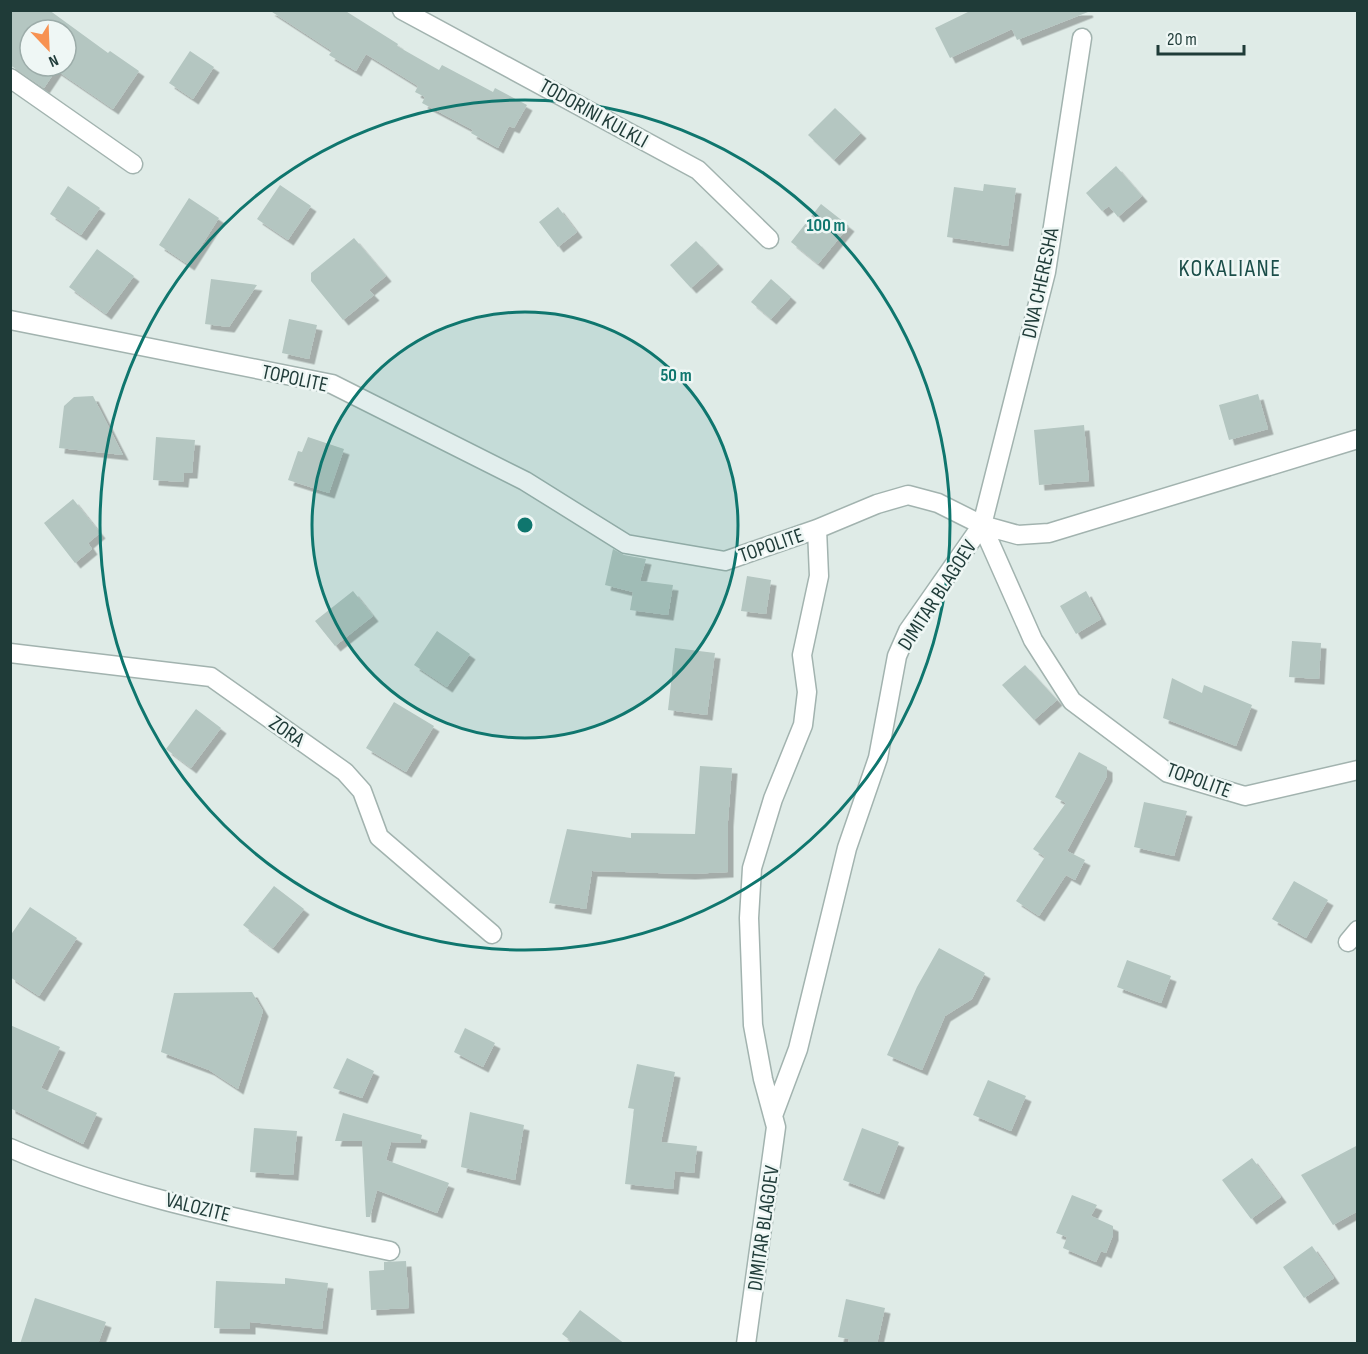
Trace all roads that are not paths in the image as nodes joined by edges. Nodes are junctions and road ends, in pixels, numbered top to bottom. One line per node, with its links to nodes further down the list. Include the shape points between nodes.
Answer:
1 (402, 10): 5 (street, TODORINI KULKLI, via 698,170)
2 (1082, 38): 8 (street, DIVA CHERESHA, via 1046,272)
3 (10, 78): 4 (street)
4 (133, 164)
5 (769, 239)
6 (10, 320): 9 (street, TOPOLITE, via 332,384 525,481 626,544 725,561)
7 (1358, 439): 8 (street, DIMITAR BLAGOEV, via 1049,533 1018,535)
8 (982, 525): 9 (street, TOPOLITE, via 938,503 908,495); 11 (street, TOPOLITE, via 1033,640 1072,701 1168,773 1245,796); 13 (street, DIMITAR BLAGOEV, via 908,631 897,656 878,758 847,848 798,1049)
9 (818, 529): 13 (street, DIMITAR BLAGOEV, via 819,576 802,655 807,692 802,725 773,798 752,868 749,918 753,1025)
10 (10, 653): 12 (street, ZORA, via 211,677 345,772 362,791 379,837)
11 (1358, 770)
12 (492, 934)
13 (774, 1113): 16 (street, DIMITAR BLAGOEV, via 775,1150)
14 (10, 1148): 15 (street, VALOZITE, via 62,1171 198,1208)
15 (390, 1251)
16 (746, 1344)

